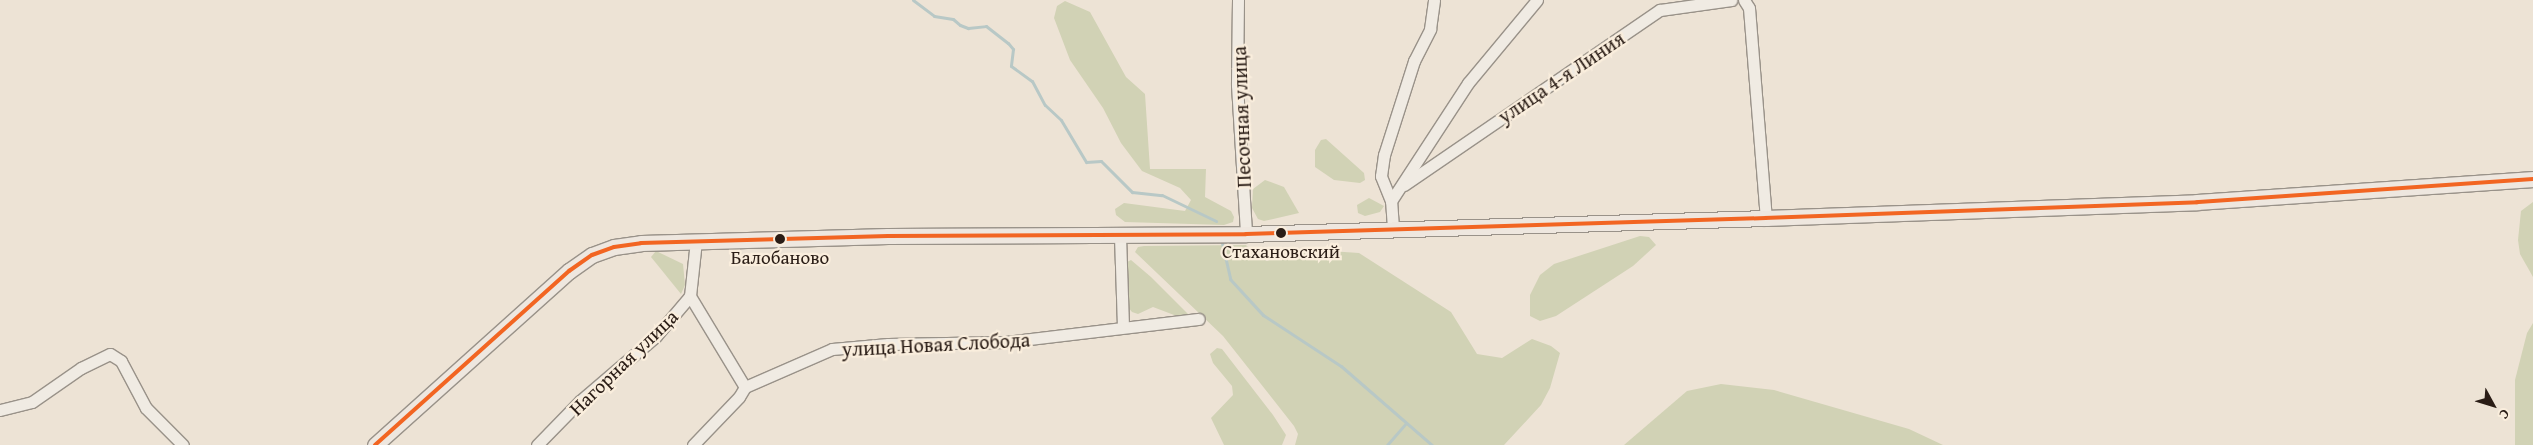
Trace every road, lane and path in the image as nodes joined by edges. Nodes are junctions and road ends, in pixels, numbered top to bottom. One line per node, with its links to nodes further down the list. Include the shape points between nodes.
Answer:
1 (1238, 0): 11 (street, Песочная улица, via 1237,85)
2 (1434, 0): 8 (street, via 1430,29 1414,61 1384,155 1381,176)
3 (1537, 0): 7 (street, via 1468,83)
4 (1731, 0): 7 (street, улица 4-я Линия, via 1660,10)
5 (1744, 0): 9 (street, via 1749,8)
6 (2533, 179): 9 (main road, via 2197,202)
7 (1404, 185): 8 (street)
8 (1391, 201): 10 (street)
9 (1766, 218): 10 (main road)
10 (1393, 228): 11 (main road)
11 (1246, 234): 12 (main road)
12 (1114, 236): 13 (main road, via 898,236); 16 (street)
13 (696, 241): 14 (street, Нагорная улица); 21 (main road, via 641,243 614,247 592,255 569,271)
14 (690, 296): 17 (street); 19 (street, Нагорная улица, via 656,336 580,401)
15 (1199, 319): 16 (street, улица Новая Слобода)
16 (1123, 326): 17 (street, улица Новая Слобода, via 1005,342 849,346 832,349)
17 (745, 387): 22 (street, улица Новая Слобода, via 739,398)
18 (0, 410): 20 (street, via 32,402 81,368 110,354 121,361 146,408)
19 (543, 443)
20 (183, 445)
21 (375, 445)
22 (693, 445)

